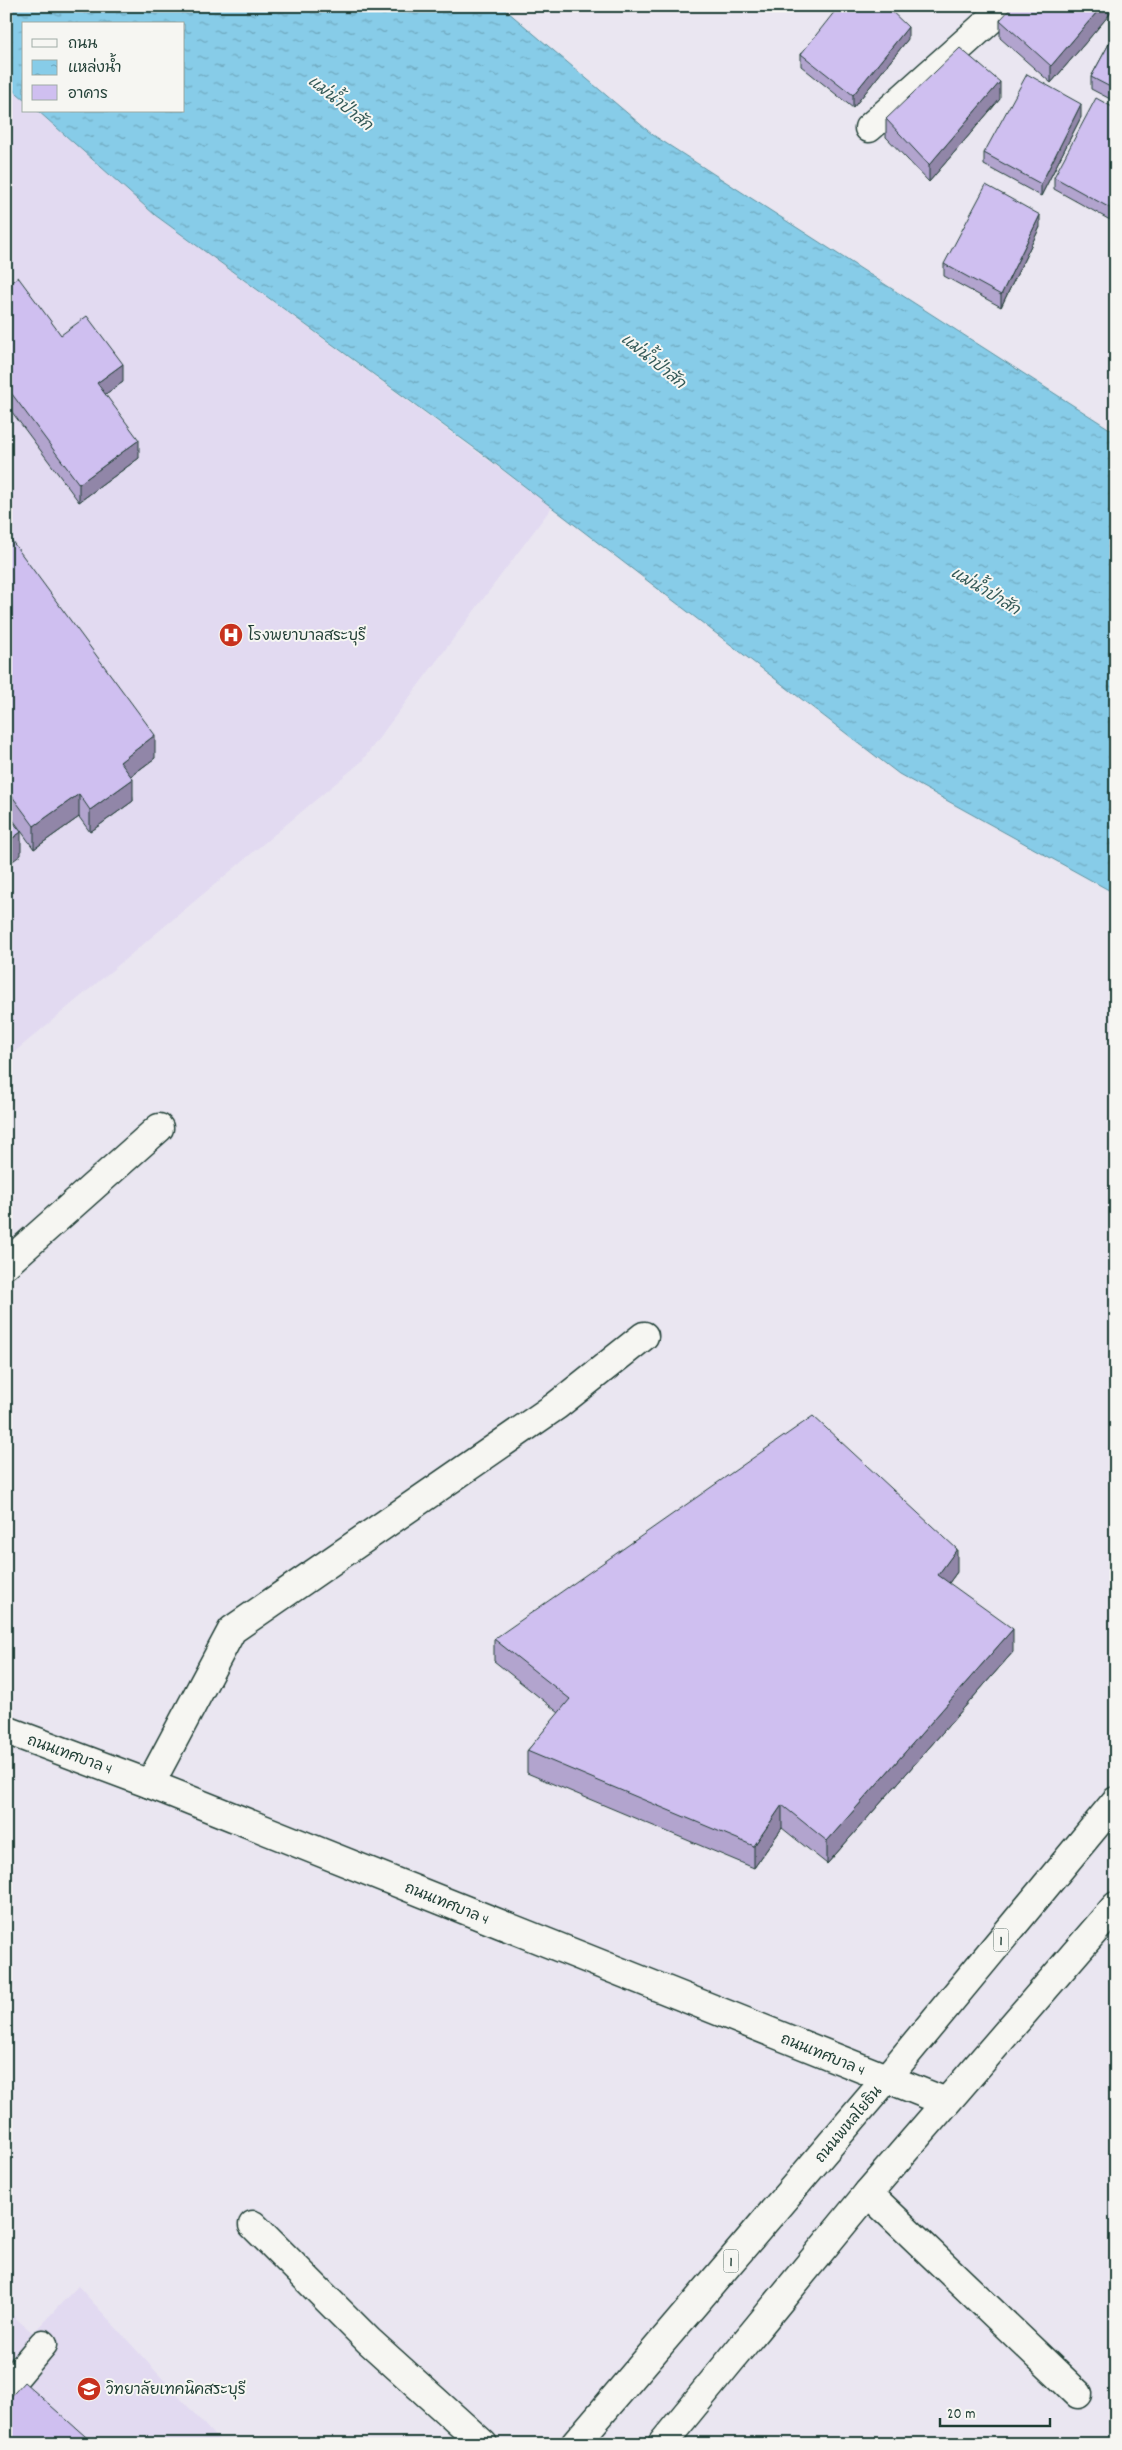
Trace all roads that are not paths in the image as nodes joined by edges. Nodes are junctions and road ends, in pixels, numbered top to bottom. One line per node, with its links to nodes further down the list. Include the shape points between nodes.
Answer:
1 (1006, 6): 2 (street)
2 (869, 128)
3 (159, 1128): 4 (street)
4 (6, 1264)
5 (644, 1336): 7 (street, via 556,1406 232,1630)
6 (6, 1730): 7 (street, ถนนเทศบาล 4)
7 (150, 1784): 10 (street, ถนนเทศบาล 4)
8 (1116, 1801): 10 (street, ถนนพหลโยธิน / 1)
9 (1116, 1906): 11 (street)
10 (886, 2079): 11 (street, ถนนเทศบาล 4); 18 (street, ถนนพหลโยธิน / 1)
11 (946, 2102): 12 (street)
12 (868, 2193): 16 (street); 19 (street)
13 (253, 2225): 17 (street, via 369,2341)
14 (43, 2344): 15 (street)
15 (6, 2388)
16 (1078, 2394)
17 (483, 2444)
18 (575, 2444)
19 (662, 2444)

